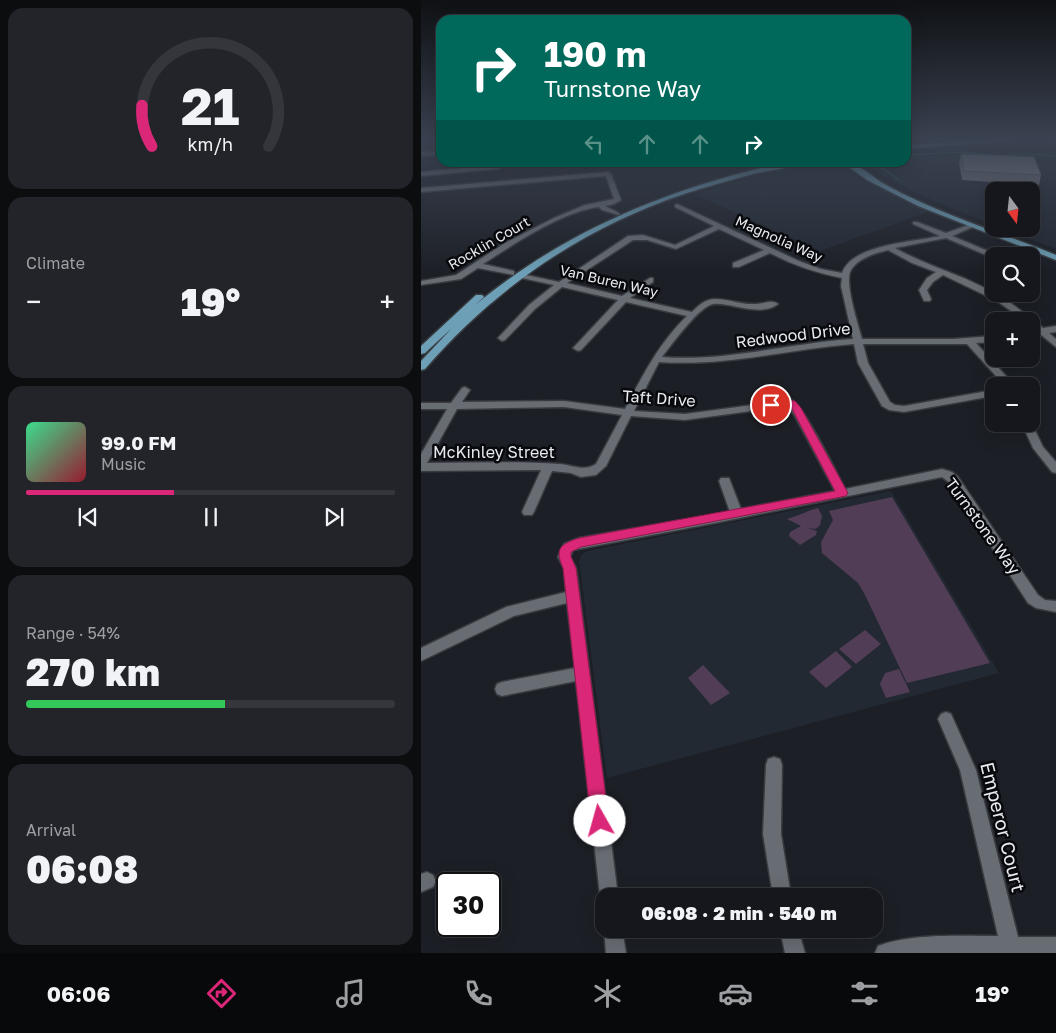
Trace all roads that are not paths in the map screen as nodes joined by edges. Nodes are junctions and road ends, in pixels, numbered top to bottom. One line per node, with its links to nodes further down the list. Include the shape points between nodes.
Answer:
1 (486, 184): 7 (street, Rocklin Court)
2 (612, 184): 8 (street, Rocklin Court, via 618,200)
3 (694, 184): 10 (main road)
4 (709, 184): 25 (main road, via 651,204 585,235)
5 (881, 184): 12 (main road)
6 (894, 184): 12 (main road)
7 (421, 190)
8 (601, 204): 10 (street, via 604,209); 22 (street, Rocklin Court, via 587,206 556,219)
9 (677, 206): 13 (street, Magnolia Way)
10 (617, 214): 25 (main road, via 566,239)
11 (915, 224): 15 (street)
12 (976, 224): 14 (main road); 15 (street); 21 (main road)
13 (719, 226): 18 (street, Magnolia Way); 29 (street, via 676,247 635,236)
14 (985, 226)
15 (947, 236): 17 (street); 19 (street)
16 (1020, 238): 20 (main road)
17 (889, 247): 24 (street); 26 (street, via 859,258 850,265)
18 (771, 250): 23 (street); 26 (street, Magnolia Way, via 810,269)
19 (985, 252)
20 (1056, 252)
21 (1056, 258)
22 (476, 265): 25 (street, Van Buren Way); 28 (street, Rocklin Court, via 454,278)
23 (736, 265)
24 (941, 272): 31 (street, via 925,285 923,290); 33 (street, via 994,297)
25 (515, 274): 29 (street, Van Buren Way); 43 (main road, via 474,301); 45 (main road)
26 (845, 276): 39 (street)
27 (650, 280): 30 (street)
28 (421, 283)
29 (561, 284): 30 (street, Van Buren Way); 37 (street, via 532,307)
30 (624, 299): 34 (street, Van Buren Way); 42 (street)
31 (927, 299)
32 (774, 304): 34 (street, McKinley Street, via 748,307 712,301 706,302)
33 (1016, 312)
34 (693, 315): 44 (street, McKinley Street)
35 (1056, 329): 36 (street)
36 (1042, 332): 41 (street)
37 (502, 338)
38 (985, 340): 40 (street, Redwood Drive)
39 (857, 342): 40 (street, Redwood Drive); 44 (street, Redwood Drive, via 713,360); 48 (street, via 867,370 886,404 893,408 904,409)
40 (970, 342): 46 (street)
41 (1056, 344)
42 (578, 348)
43 (421, 351)
44 (656, 359): 51 (street, McKinley Street)
45 (421, 367)
46 (1003, 377)
47 (465, 390): 50 (street, McKinley Street)
48 (985, 394)
49 (421, 406): 50 (street, Taft Drive)
50 (454, 406): 51 (street, Taft Drive, via 564,404); 53 (street, McKinley Street)
51 (628, 412): 54 (street, McKinley Street, via 597,470 581,474 573,469); 57 (street, Taft Drive, via 662,417 695,416 791,403 801,415)
52 (1031, 432): 55 (street, via 1038,448)
53 (421, 466): 54 (street, McKinley Street)
54 (548, 467): 58 (street)
55 (1056, 470)
56 (725, 481): 59 (street)
57 (842, 493): 59 (street, Turnstone Way); 61 (street, Turnstone Way, via 935,473 948,475 1031,597 1039,605)
58 (527, 512)
59 (737, 514): 60 (street, Turnstone Way, via 573,544 564,557 569,568)
60 (572, 596): 62 (street, via 511,611); 63 (street, Turnstone Way)
61 (1056, 607)
62 (421, 655)
63 (582, 673): 64 (street); 67 (street, Turnstone Way)
64 (502, 689)
65 (946, 720): 72 (street, Emperor Court, via 968,770)
66 (774, 765): 68 (street, via 772,834)
67 (608, 888)
68 (781, 888)
69 (614, 938): 73 (street)
70 (791, 938): 74 (street)
71 (1056, 947): 72 (street)
72 (1011, 950): 75 (street, via 907,949)
73 (616, 953)
74 (795, 953)
75 (885, 953)

